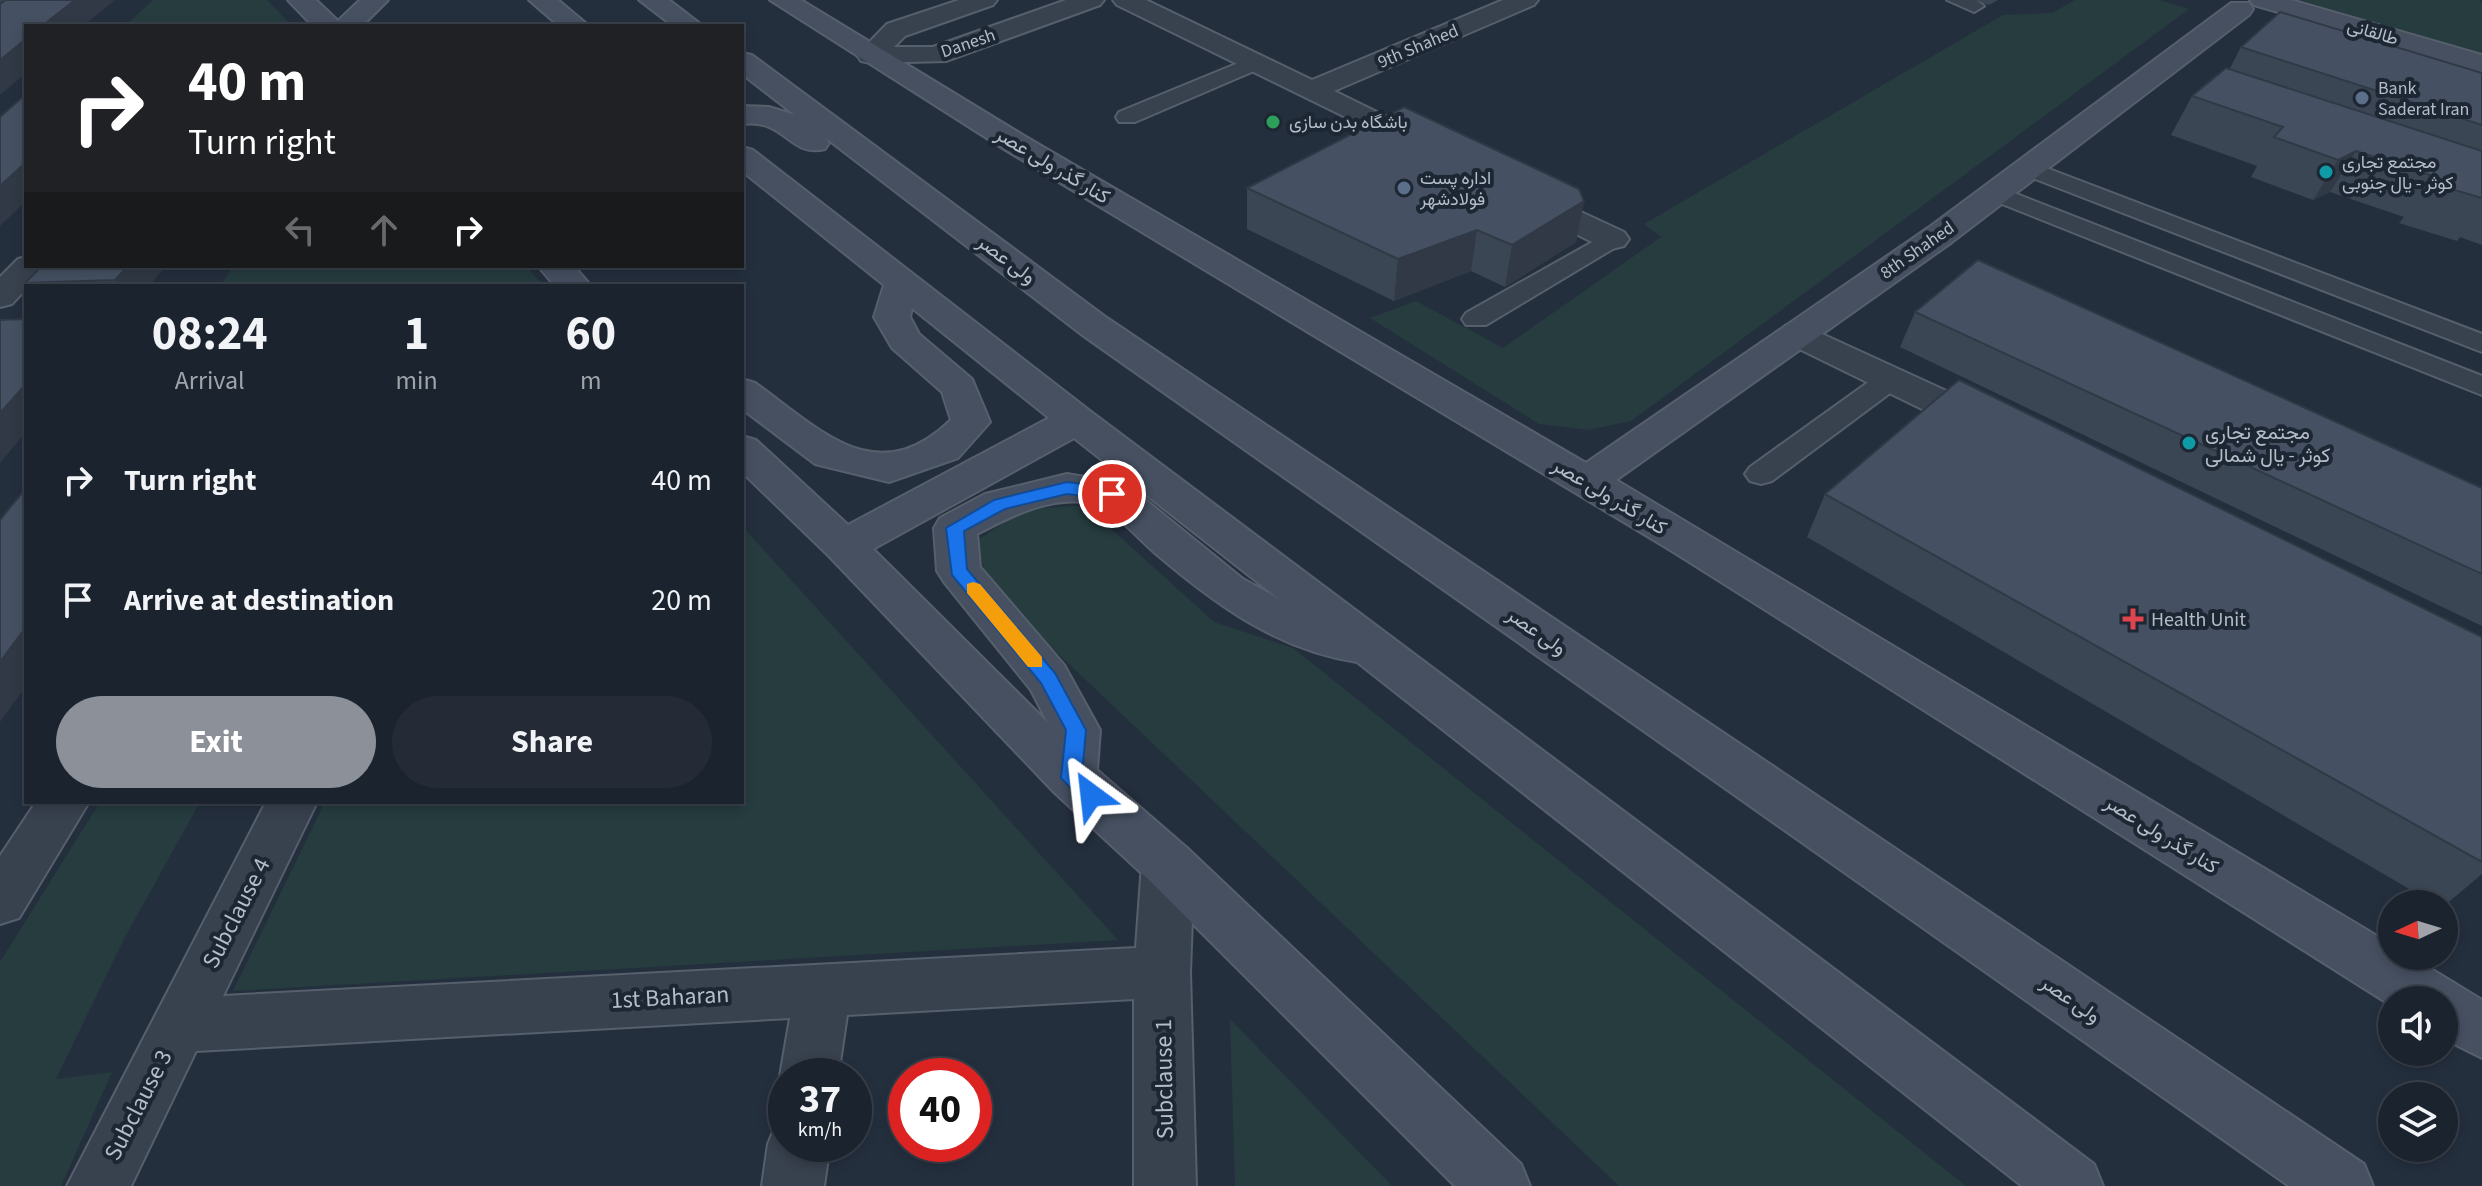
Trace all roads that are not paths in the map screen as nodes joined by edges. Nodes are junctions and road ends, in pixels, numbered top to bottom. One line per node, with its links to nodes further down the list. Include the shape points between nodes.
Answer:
1 (301, 0): 11 (main road)
2 (375, 0): 12 (main road)
3 (542, 0): 13 (main road)
4 (652, 0): 14 (main road)
5 (783, 0): 15 (main road, کنار گذر ولی عصر)
6 (984, 0): 15 (street, Danesh, via 896,30)
7 (1091, 0): 15 (street, Danesh, via 936,55)
8 (1126, 0): 17 (street)
9 (1525, 0): 20 (street, 9th Shahed)
10 (2238, 3): 18 (main road, طالقانی); 19 (main road, طالقانی); 28 (main road, 8th Shahed)
11 (326, 24)
12 (349, 24)
13 (573, 24)
14 (687, 24)
15 (871, 55): 47 (main road, کنار گذر ولی عصر)
16 (744, 62): 25 (main road, ولی عصر)
17 (1253, 63): 20 (street); 22 (lane)
18 (2482, 64)
19 (2482, 80)
20 (1311, 91): 23 (street)
21 (744, 115): 25 (main road, via 774,116 803,139 834,150)
22 (1127, 117)
23 (1402, 136): 24 (lane); 27 (street)
24 (1375, 148)
25 (863, 151): 68 (main road, ولی عصر, via 1094,326)
26 (744, 158): 34 (main road)
27 (1458, 163)
28 (2028, 168): 30 (main road, 8th Shahed); 39 (lane)
29 (1500, 184): 31 (street)
30 (1996, 193): 38 (main road, 8th Shahed); 41 (lane)
31 (1612, 239): 37 (lane)
32 (28, 268): 36 (street)
33 (557, 268): 35 (main road)
34 (902, 282): 42 (main road, via 892,317 905,340 959,387 971,422 944,449 889,469 829,455); 43 (main road)
35 (572, 284)
36 (0, 297)
37 (1476, 319)
38 (1798, 334): 40 (street); 47 (main road, 8th Shahed)
39 (2482, 344)
40 (1891, 379): 44 (street); 46 (lane)
41 (2482, 386)
42 (744, 392)
43 (1076, 420): 48 (main road); 49 (main road)
44 (2017, 440)
45 (744, 451): 48 (main road)
46 (1761, 474)
47 (1586, 482): 56 (main road, کنار گذر ولی عصر)
48 (844, 546): 50 (main road)
49 (1379, 652): 50 (main road, via 1289,626 1227,590 1112,494 1067,488 1000,504 955,528 959,571 1048,678 1076,730); 67 (main road)
50 (1072, 778): 53 (main road)
51 (63, 804): 54 (street)
52 (291, 804): 59 (street, Subclause 4)
53 (1168, 864): 55 (street, Subclause 1); 66 (main road)
54 (0, 901)
55 (1162, 972): 57 (street, 1st Baharan); 65 (street, Subclause 1)
56 (2409, 986)
57 (823, 989): 59 (street, 1st Baharan); 61 (street)
58 (2458, 1016): 60 (main road)
59 (179, 1025): 63 (street, Subclause 3)
60 (2482, 1031)
61 (812, 1058)
62 (796, 1162): 64 (street)
63 (98, 1186)
64 (793, 1186)
65 (1165, 1186)
66 (1499, 1186)
67 (2072, 1186)
68 (2342, 1186)

